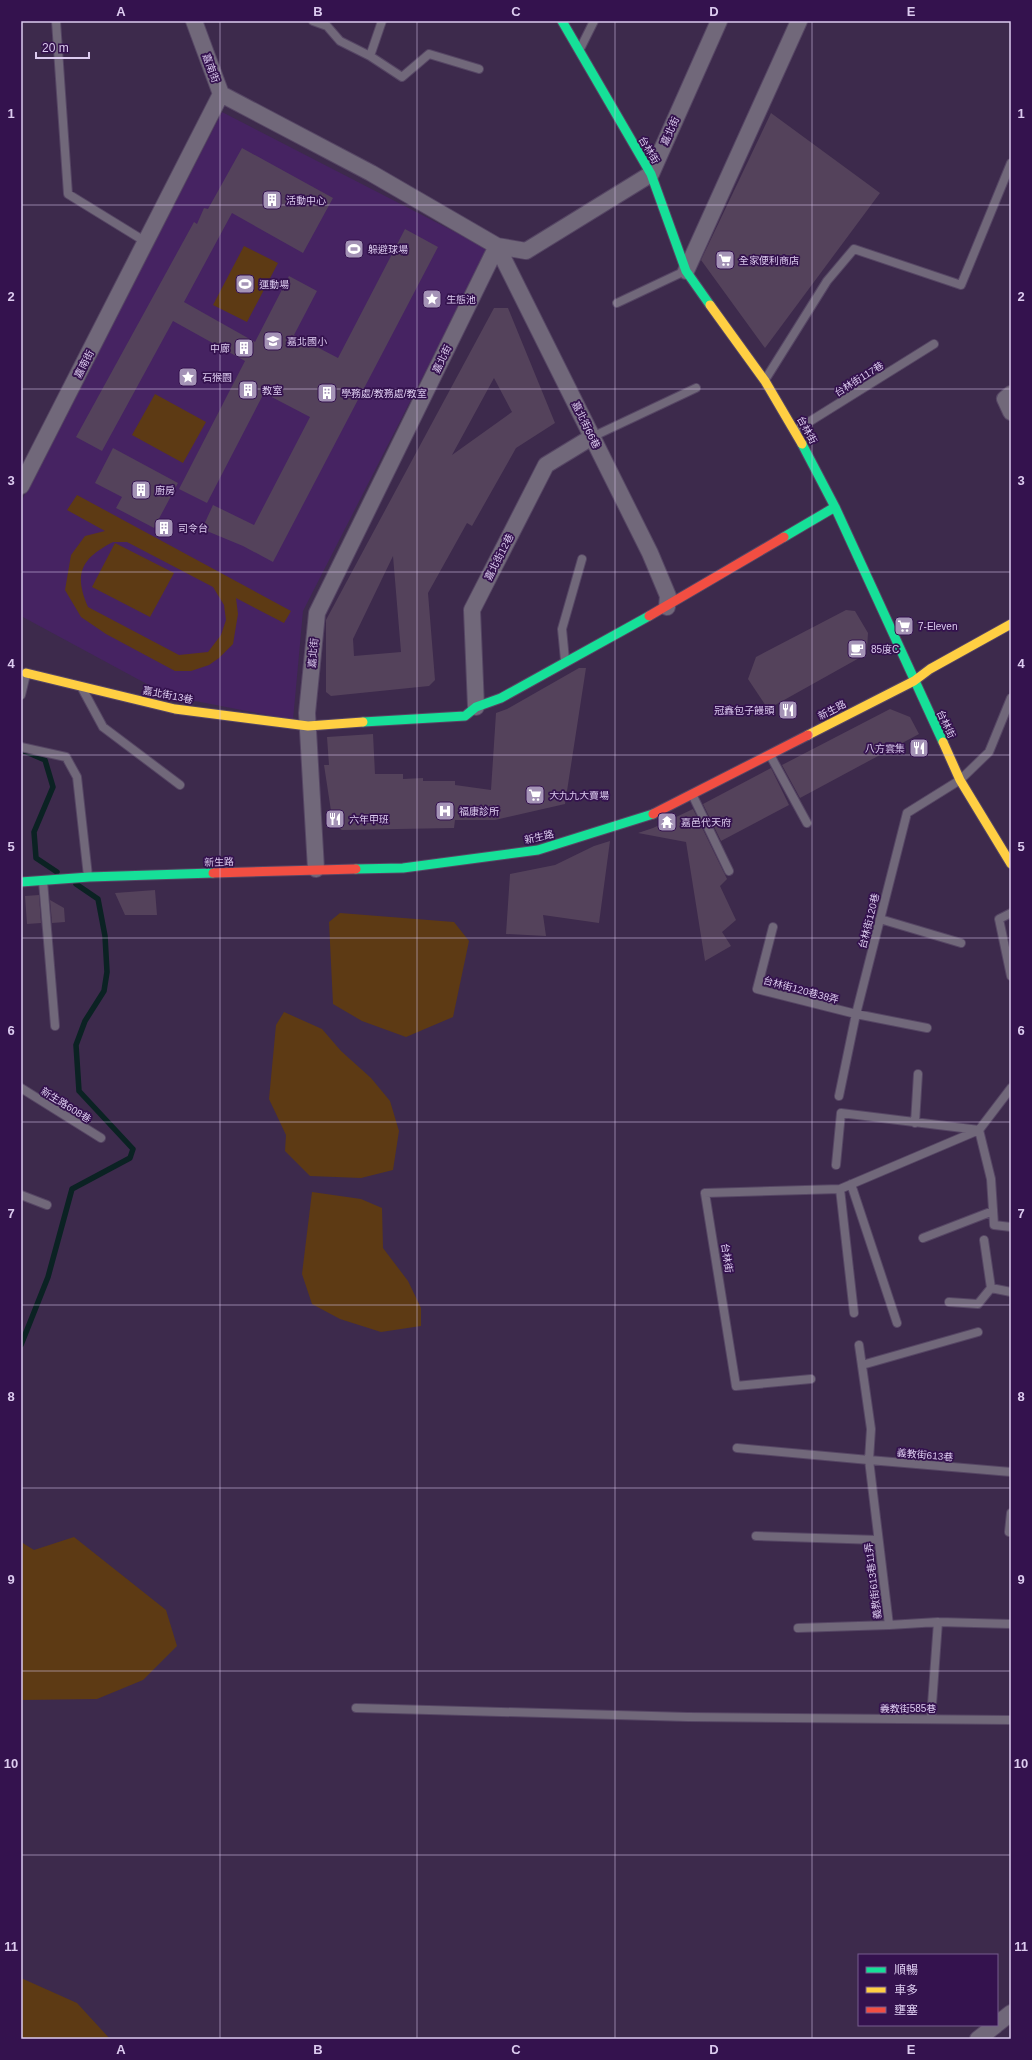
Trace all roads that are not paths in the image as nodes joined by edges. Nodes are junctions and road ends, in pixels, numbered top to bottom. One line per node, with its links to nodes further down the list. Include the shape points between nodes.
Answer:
1 (56, 21): 15 (lane, via 68,194)
2 (194, 21): 12 (street, 嘉南街)
3 (313, 21): 10 (lane, via 327,26 340,41)
4 (382, 21): 10 (lane)
5 (562, 21): 9 (street, 台林街)
6 (594, 21): 9 (lane)
7 (719, 21): 14 (street, 嘉北街)
8 (800, 21): 17 (street)
9 (578, 52): 14 (street, 台林街)
10 (370, 56): 11 (lane, via 402,77 429,54)
11 (479, 69)
12 (220, 94): 15 (street, 嘉南街); 16 (street, via 371,173)
13 (1011, 163): 20 (lane, via 961,285 854,249 827,281)
14 (651, 174): 16 (street, via 526,251); 17 (street, 台林街)
15 (146, 242): 24 (street, 嘉南街)
16 (497, 246): 23 (street, 嘉北街66巷); 36 (street, 嘉北街, via 317,613)
17 (686, 271): 18 (lane); 20 (street, 台林街)
18 (617, 303)
19 (934, 344): 22 (lane, 台林街117巷)
20 (765, 381): 22 (street, 台林街)
21 (696, 388): 23 (lane)
22 (795, 431): 25 (street, 台林街)
23 (592, 437): 27 (street, 嘉北街66巷, via 650,553 668,596); 35 (street, 嘉北街12巷, via 546,465 472,610)
24 (21, 486)
25 (835, 506): 27 (street); 31 (street, 台林街)
26 (582, 559): 29 (lane, via 562,629)
27 (667, 607): 29 (street)
28 (1011, 624): 31 (street, 新生路, via 930,669)
29 (566, 662): 35 (street, via 501,698)
30 (24, 672): 32 (street, 嘉北街13巷); 33 (lane)
31 (914, 681): 38 (street, 新生路); 39 (street, 台林街)
32 (80, 686): 36 (street, 嘉北街13巷, via 175,709); 40 (lane, via 103,727)
33 (21, 694)
34 (1011, 698): 39 (lane, 台林街120巷, via 989,752)
35 (476, 706): 36 (street, via 465,716)
36 (308, 726): 44 (street, 嘉北街)
37 (21, 747): 46 (lane, via 66,757 77,777)
38 (770, 754): 41 (street, 新生路); 42 (lane)
39 (960, 780): 43 (street, 台林街); 50 (lane, 台林街120巷, via 907,813)
40 (180, 785)
41 (692, 794): 44 (street, 新生路, via 648,817 538,850 403,868); 45 (lane)
42 (807, 823)
43 (1011, 864)
44 (316, 869): 46 (street, 新生路)
45 (729, 871)
46 (89, 877): 47 (street, 新生路)
47 (43, 881): 48 (street, 新生路); 55 (lane)
48 (21, 882)
49 (1011, 913): 53 (lane, via 1000,919)
50 (880, 919): 52 (lane); 54 (lane, 台林街120巷)
51 (773, 927): 54 (lane, 台林街120巷38弄, via 757,989)
52 (961, 943)
53 (1011, 976)
54 (856, 1014): 56 (lane); 60 (lane, 台林街120巷)
55 (55, 1026)
56 (927, 1028)
57 (918, 1074): 61 (lane)
58 (21, 1088): 63 (lane, 新生路608巷)
59 (1011, 1088): 62 (lane, 台林街)
60 (838, 1096)
61 (915, 1122): 62 (lane); 64 (lane, via 841,1113)
62 (979, 1130): 65 (lane, 台林街); 69 (lane, via 991,1179)
63 (101, 1138)
64 (836, 1165)
65 (851, 1184): 66 (lane, 台林街); 77 (lane)
66 (840, 1189): 76 (lane); 81 (lane, 台林街, via 705,1193 736,1386)
67 (21, 1195): 68 (lane)
68 (47, 1204)
69 (993, 1211): 70 (lane, via 994,1225); 71 (lane)
70 (1011, 1227)
71 (923, 1238)
72 (984, 1240): 73 (lane)
73 (990, 1288): 74 (lane); 75 (lane, via 978,1304)
74 (1011, 1292)
75 (949, 1302)
76 (854, 1312)
77 (897, 1323)
78 (978, 1332): 80 (lane)
79 (859, 1345): 80 (lane)
80 (862, 1365): 83 (lane, via 871,1429)
81 (811, 1379)
82 (737, 1448): 83 (lane, 義教街613巷)
83 (869, 1460): 84 (lane, 義教街613巷); 88 (lane, 義教街613巷11弄)
84 (1011, 1472)
85 (1011, 1513): 86 (lane)
86 (1009, 1532)
87 (756, 1536): 88 (lane)
88 (878, 1540): 91 (lane, 義教街613巷11弄)
89 (938, 1622): 90 (lane, 義教街613巷11弄); 91 (lane, 義教街613巷11弄); 94 (lane)
90 (1011, 1624)
91 (889, 1625): 92 (lane)
92 (798, 1628)
93 (356, 1708): 94 (lane, 義教街585巷, via 804,1718)
94 (931, 1718): 95 (lane, 義教街585巷)
95 (1011, 1720)
96 (1011, 2013): 97 (street)
97 (998, 2023)
98 (995, 2026): 99 (street)
99 (978, 2039)

